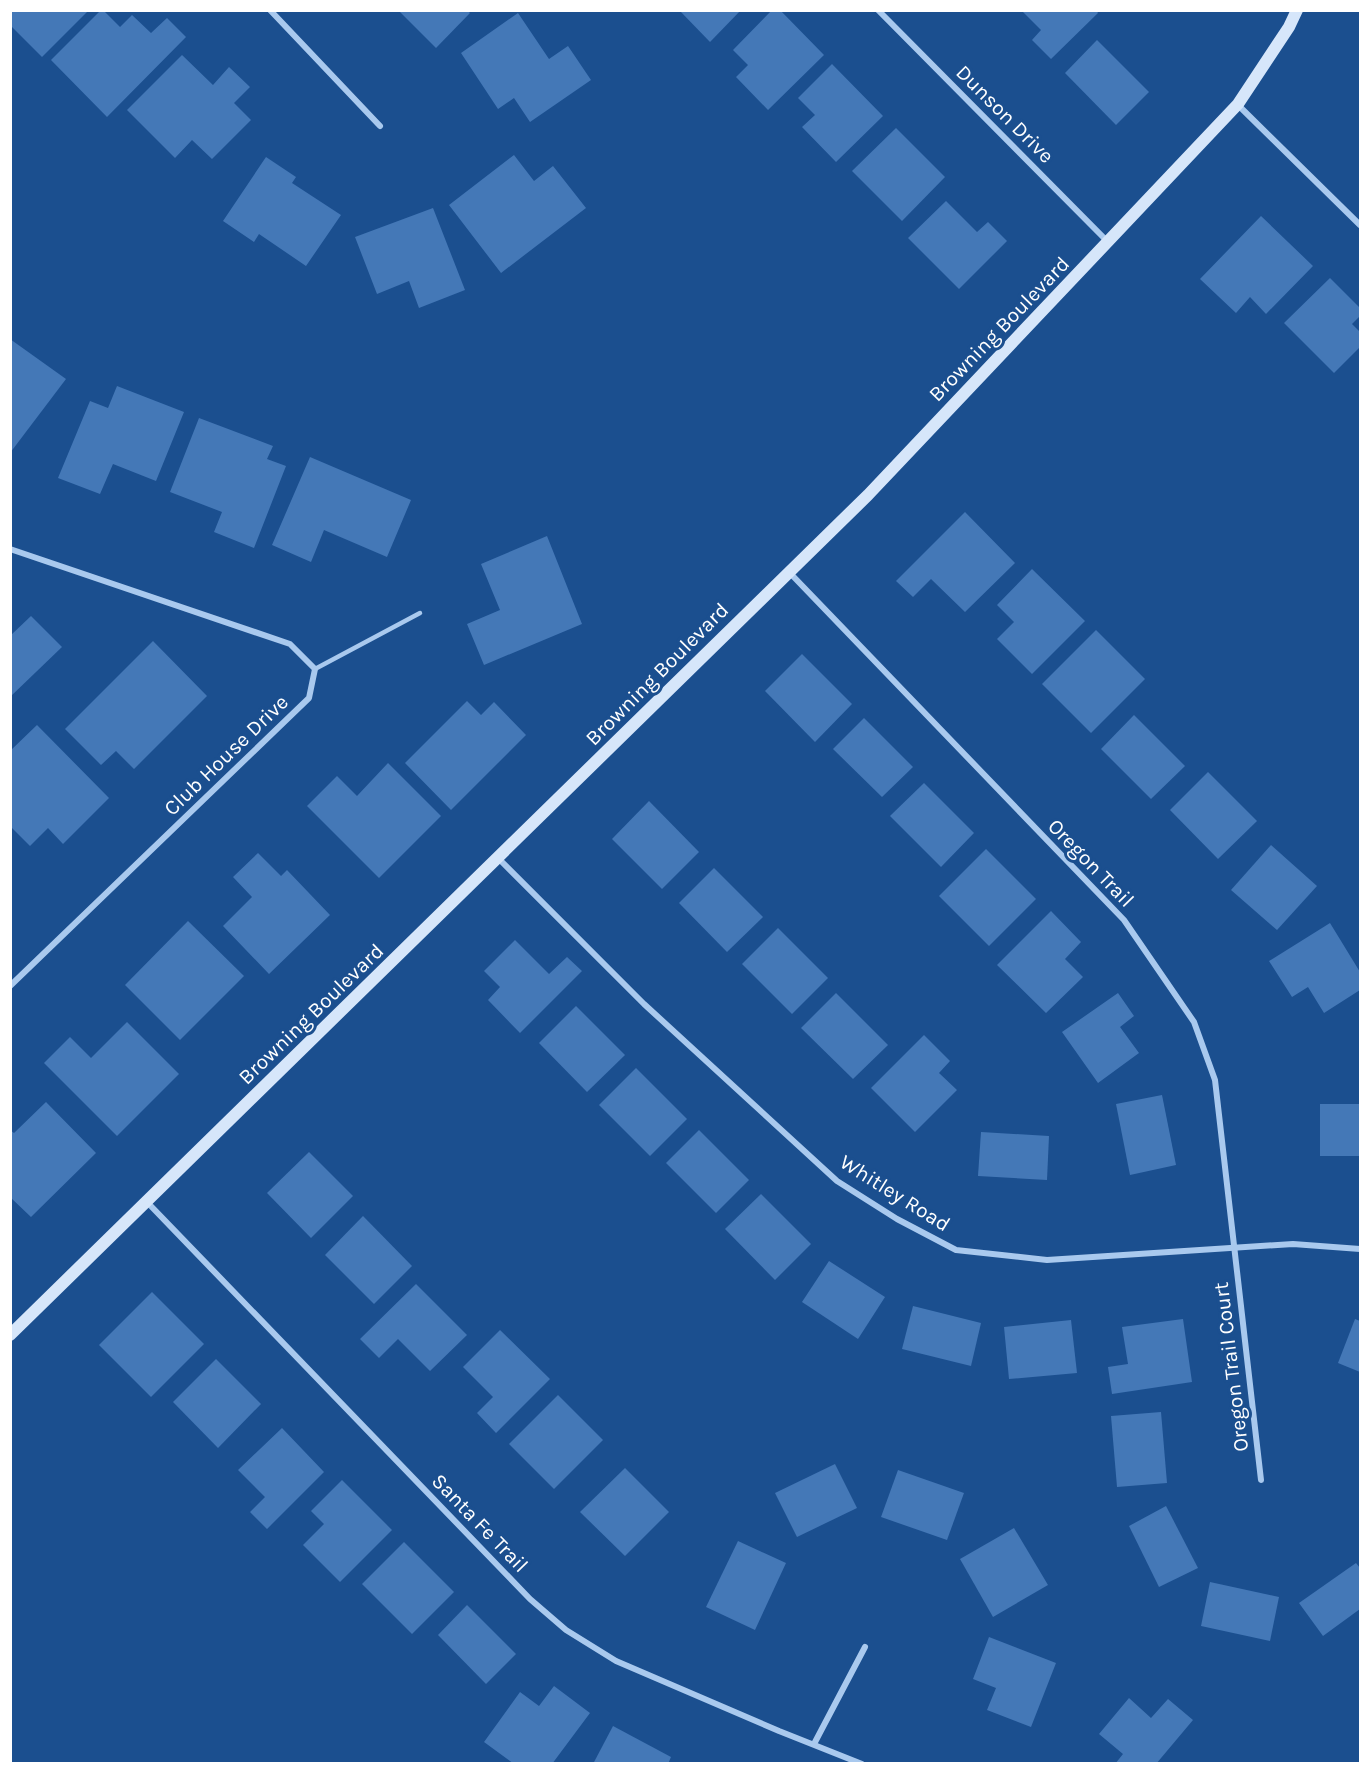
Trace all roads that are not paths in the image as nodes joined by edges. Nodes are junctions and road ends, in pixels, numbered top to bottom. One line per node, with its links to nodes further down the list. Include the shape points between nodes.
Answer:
1 (270, 10): 5 (street)
2 (878, 10): 7 (street, Dunson Drive)
3 (1297, 10): 4 (street, Browning Boulevard)
4 (1238, 104): 6 (street); 7 (street, Browning Boulevard)
5 (381, 126)
6 (1360, 225)
7 (1108, 242): 9 (street, Browning Boulevard, via 868,495)
8 (10, 549): 11 (street, via 290,644)
9 (788, 572): 12 (street, Browning Boulevard); 16 (street, Oregon Trail, via 1124,920 1194,1022 1215,1080)
10 (420, 612): 11 (lane)
11 (315, 669): 13 (street, Club House Drive, via 309,698)
12 (498, 858): 14 (street, Browning Boulevard); 16 (street, Whitley Road, via 644,1004 837,1181 897,1219 956,1250 1047,1260)
13 (10, 986)
14 (147, 1203): 17 (street, Browning Boulevard); 20 (street, Santa Fe Trail, via 530,1599 566,1630 616,1661)
15 (1360, 1249): 16 (street, Whitley Road, via 1293,1244)
16 (1233, 1250): 18 (street, Oregon Trail Court)
17 (10, 1335)
18 (1261, 1480)
19 (865, 1647): 20 (street)
20 (814, 1744): 21 (street, Santa Fe Trail)
21 (862, 1764)

